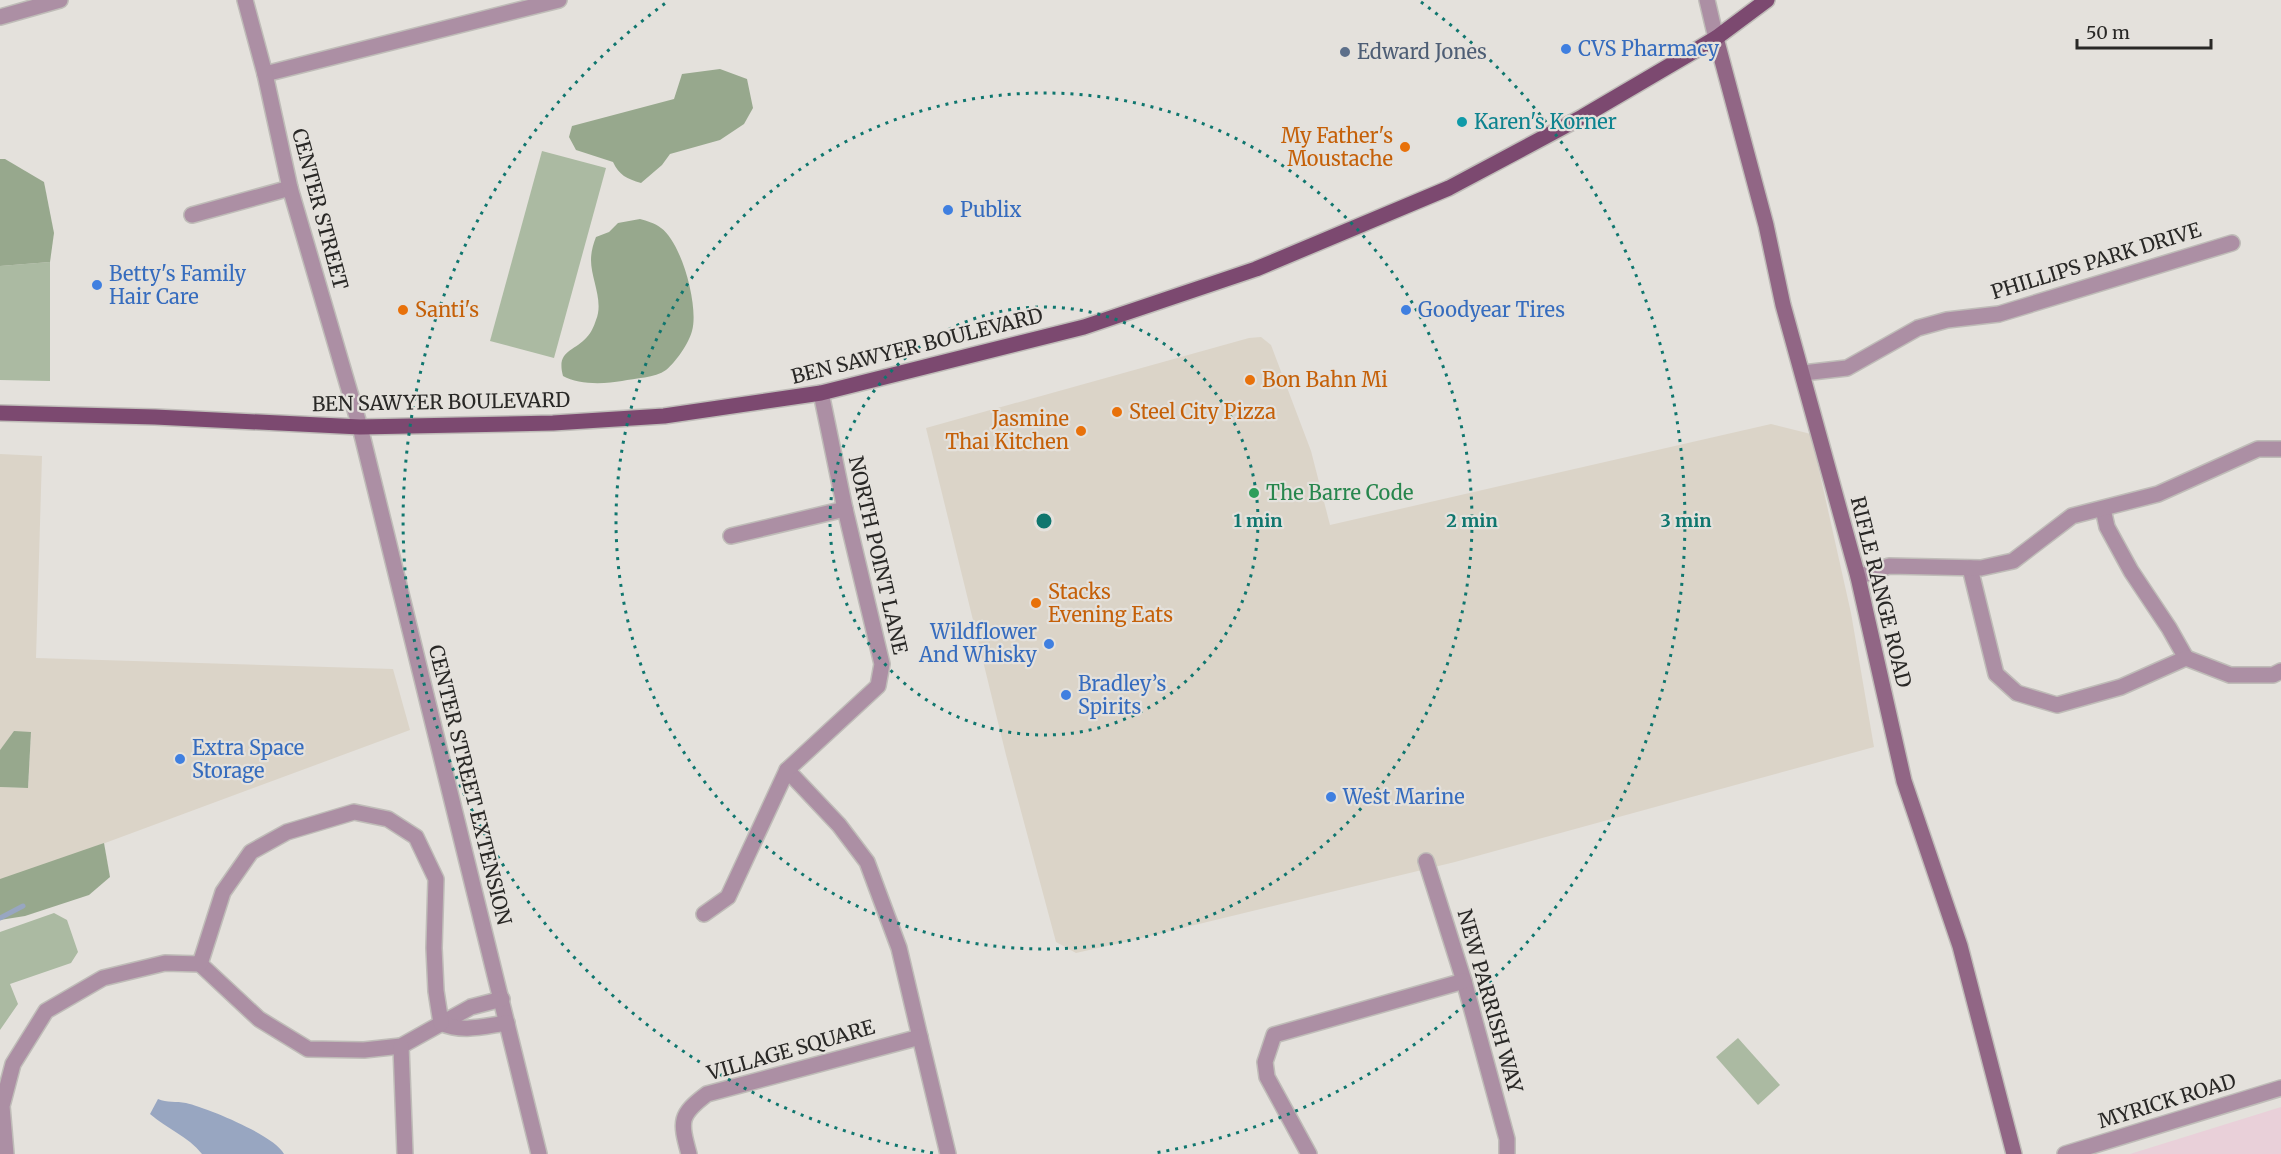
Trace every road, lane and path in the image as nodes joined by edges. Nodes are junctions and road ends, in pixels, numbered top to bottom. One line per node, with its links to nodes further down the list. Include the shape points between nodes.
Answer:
1 (60, 0): 6 (street)
2 (245, 0): 8 (street, CENTER STREET)
3 (560, 0): 8 (street)
4 (1707, 0): 7 (street)
5 (1767, 0): 7 (main road, BEN SAWYER BOULEVARD)
6 (0, 17)
7 (1716, 38): 12 (main road, RIFLE RANGE ROAD); 13 (main road, BEN SAWYER BOULEVARD, via 1587,114 1449,188 1256,269 1084,327)
8 (265, 74): 9 (street, CENTER STREET)
9 (290, 188): 10 (street); 15 (street, CENTER STREET)
10 (192, 215)
11 (2232, 243): 12 (street, PHILLIPS PARK DRIVE, via 1999,314 1918,328 1847,368)
12 (1803, 373): 21 (main road, RIFLE RANGE ROAD)
13 (821, 393): 15 (main road, BEN SAWYER BOULEVARD, via 664,417); 17 (street, NORTH POINT LANE)
14 (0, 413): 15 (main road, BEN SAWYER BOULEVARD)
15 (360, 426): 29 (street, CENTER STREET EXTENSION)
16 (2281, 448): 18 (street, via 2258,449 2158,494)
17 (845, 508): 19 (street); 24 (street, NORTH POINT LANE, via 882,664 878,686)
18 (2103, 509): 20 (street, via 2072,516 2013,561); 22 (street, via 2107,527 2131,571)
19 (731, 536)
20 (1970, 568): 21 (street, via 1889,566); 22 (street, via 1996,674 2017,693 2057,705 2121,687)
21 (1858, 577): 42 (main road, RIFLE RANGE ROAD, via 1904,781 1960,946)
22 (2186, 658): 23 (street, via 2230,675 2273,675)
23 (2281, 671)
24 (787, 770): 26 (street, NORTH POINT LANE, via 728,897); 32 (street, via 839,825 867,862 899,948)
25 (1426, 861): 28 (street, NEW PARRISH WAY)
26 (704, 914)
27 (200, 964): 30 (street, via 223,892 251,852 287,832 354,812 388,819 416,837 436,879 436,991); 33 (street, via 259,1019 308,1049); 35 (street, via 165,963 103,978 46,1011 13,1064 2,1106)
28 (1464, 981): 40 (street, via 1274,1035 1265,1062 1267,1077); 41 (street, NEW PARRISH WAY, via 1507,1139)
29 (502, 999): 30 (street, via 471,1007); 31 (street, CENTER STREET EXTENSION)
30 (441, 1023): 31 (street, via 452,1028); 33 (street)
31 (507, 1023): 37 (street, CENTER STREET EXTENSION)
32 (920, 1036): 38 (street, VILLAGE SQUARE, via 707,1094 688,1108 682,1128); 39 (street)
33 (401, 1046): 36 (street)
34 (2281, 1088): 43 (street, MYRICK ROAD)
35 (6, 1154)
36 (405, 1154)
37 (539, 1154)
38 (689, 1154)
39 (948, 1154)
40 (1309, 1154)
41 (1507, 1154)
42 (2014, 1154)
43 (2064, 1154)

